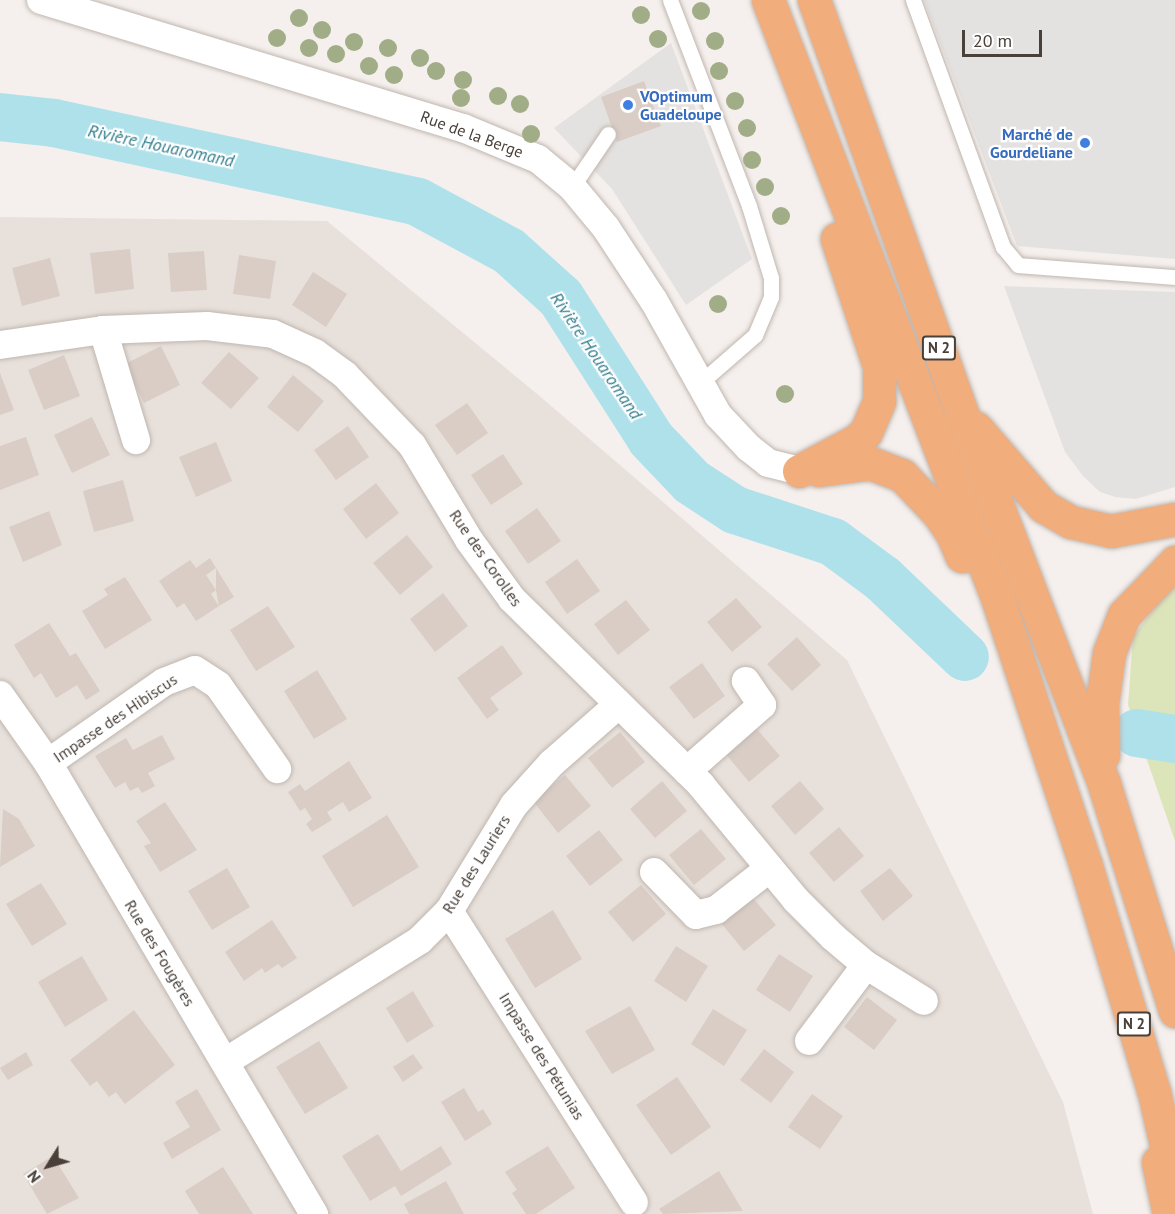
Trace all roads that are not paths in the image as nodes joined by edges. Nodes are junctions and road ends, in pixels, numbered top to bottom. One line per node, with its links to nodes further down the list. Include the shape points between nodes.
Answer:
1 (40, 0): 8 (street, Rue de la Berge, via 463,128 538,159)
2 (670, 0): 12 (lane, via 749,206 771,278 771,297 755,335)
3 (761, 0): 15 (highway, via 879,366 879,401 866,432 842,450)
4 (768, 0): 21 (highway, N 2, via 993,588)
5 (814, 0): 13 (highway, N 2)
6 (913, 0): 9 (lane, via 1004,248 1018,265)
7 (608, 134): 8 (lane)
8 (572, 187): 12 (street, Rue de la Berge, via 606,228 654,301)
9 (1175, 277)
10 (103, 330): 11 (street, Rue des Corolles); 14 (street); 20 (street, Rue des Corolles, via 207,326 273,334 315,353 345,375 412,445 469,540 512,599)
11 (0, 345)
12 (700, 383): 15 (street, Rue de la Berge, via 718,415 749,448 768,463)
13 (961, 411): 16 (highway, via 1043,506 1071,522 1111,531); 25 (highway, N 2)
14 (136, 440)
15 (799, 471): 21 (highway, via 870,463 893,471 916,488 952,533 996,648)
16 (1175, 519)
17 (1175, 562): 25 (highway, via 1124,615 1109,653 1102,704)
18 (747, 681): 24 (street, via 762,705)
19 (0, 695): 22 (street, Rue des Fougères)
20 (619, 704): 24 (street, Rue des Corolles); 29 (street, Rue des Lauriers, via 552,763 514,805)
21 (1049, 751): 26 (highway, N 2)
22 (48, 763): 23 (street, Impasse des Hibiscus, via 164,682 195,670 218,685); 34 (street, Rue des Fougères)
23 (277, 769)
24 (687, 771): 27 (street, Rue des Corolles)
25 (1104, 784): 32 (highway, N 2)
26 (1086, 866): 35 (highway, N 2, via 1154,1092); 38 (highway)
27 (770, 868): 28 (street, via 716,910 696,915); 30 (street, Rue des Corolles, via 796,900)
28 (654, 872)
29 (449, 910): 34 (street, Rue des Lauriers, via 420,940 379,969); 36 (street, Impasse des Pétunias)
30 (867, 965): 31 (street, Rue des Corolles); 33 (street)
31 (924, 1001)
32 (1175, 1011)
33 (810, 1041)
34 (225, 1062): 37 (street, Rue des Fougères)
35 (1175, 1184)
36 (634, 1202)
37 (314, 1214)
38 (1168, 1214)

